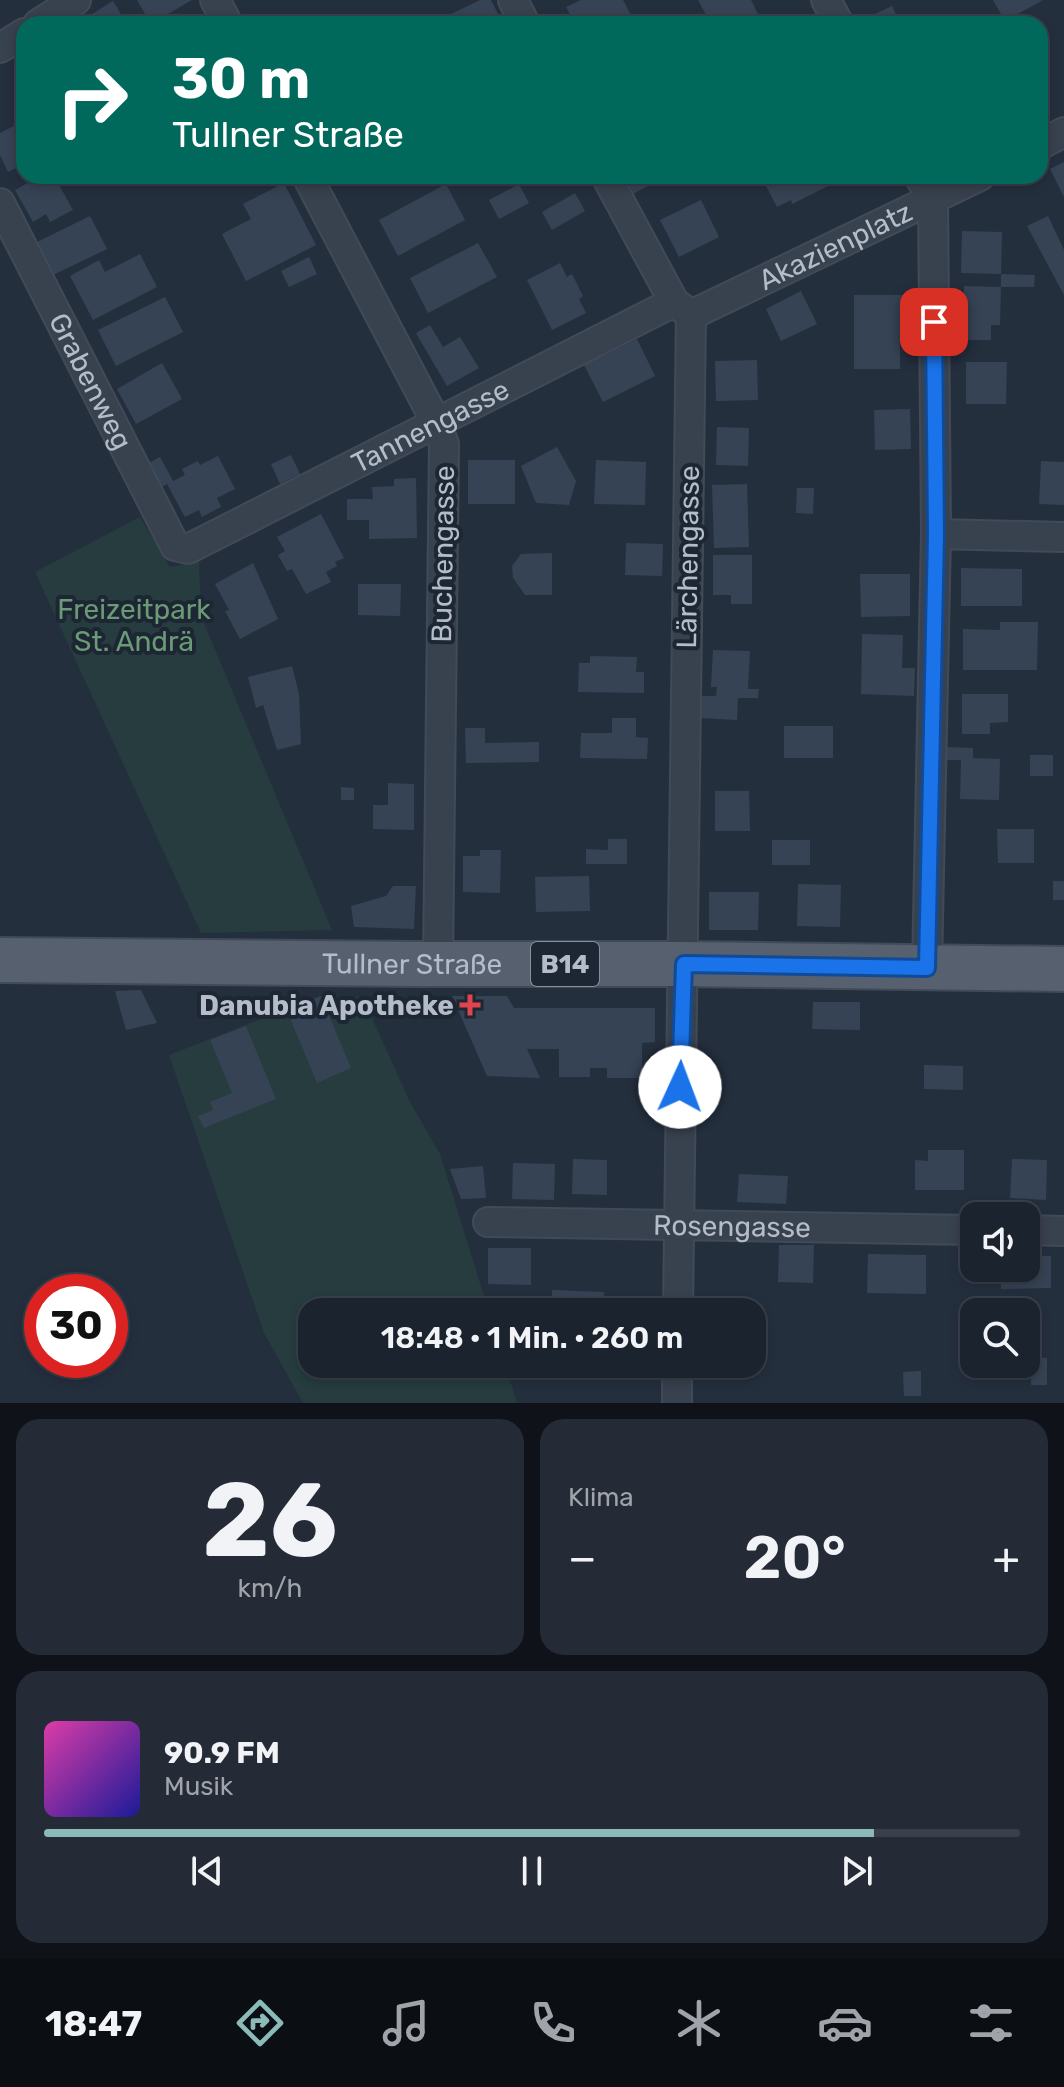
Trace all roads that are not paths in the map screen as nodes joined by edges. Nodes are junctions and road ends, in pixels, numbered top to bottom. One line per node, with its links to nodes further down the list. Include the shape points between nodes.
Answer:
1 (76, 0): 2 (street)
2 (51, 16)
3 (311, 184): 8 (street, Buchengasse)
4 (611, 184): 7 (street, Lärchengasse)
5 (926, 188): 7 (street, Akazienplatz); 9 (street)
6 (0, 203): 11 (street, Grabenweg, via 175,546)
7 (682, 308): 8 (street, Tannengasse); 14 (street, Lärchengasse)
8 (436, 422): 11 (street, Tannengasse); 13 (street, Buchengasse, via 444,444)
9 (936, 534): 10 (street); 15 (street)
10 (1064, 537)
11 (188, 549)
12 (0, 960): 13 (main road, Tullner Straße / B14)
13 (438, 964): 14 (main road, Tullner Straße / B14)
14 (684, 964): 15 (main road, Tullner Straße / B14); 18 (street, Lärchengasse)
15 (927, 968): 16 (main road, Tullner Straße / B14)
16 (1064, 969)
17 (488, 1222): 18 (street, Rosengasse)
18 (679, 1226): 19 (street, Rosengasse); 22 (street, Lärchengasse)
19 (960, 1230)
20 (1040, 1230): 21 (street)
21 (1064, 1231)
22 (678, 1298)
23 (677, 1378): 24 (street)
24 (677, 1403)

